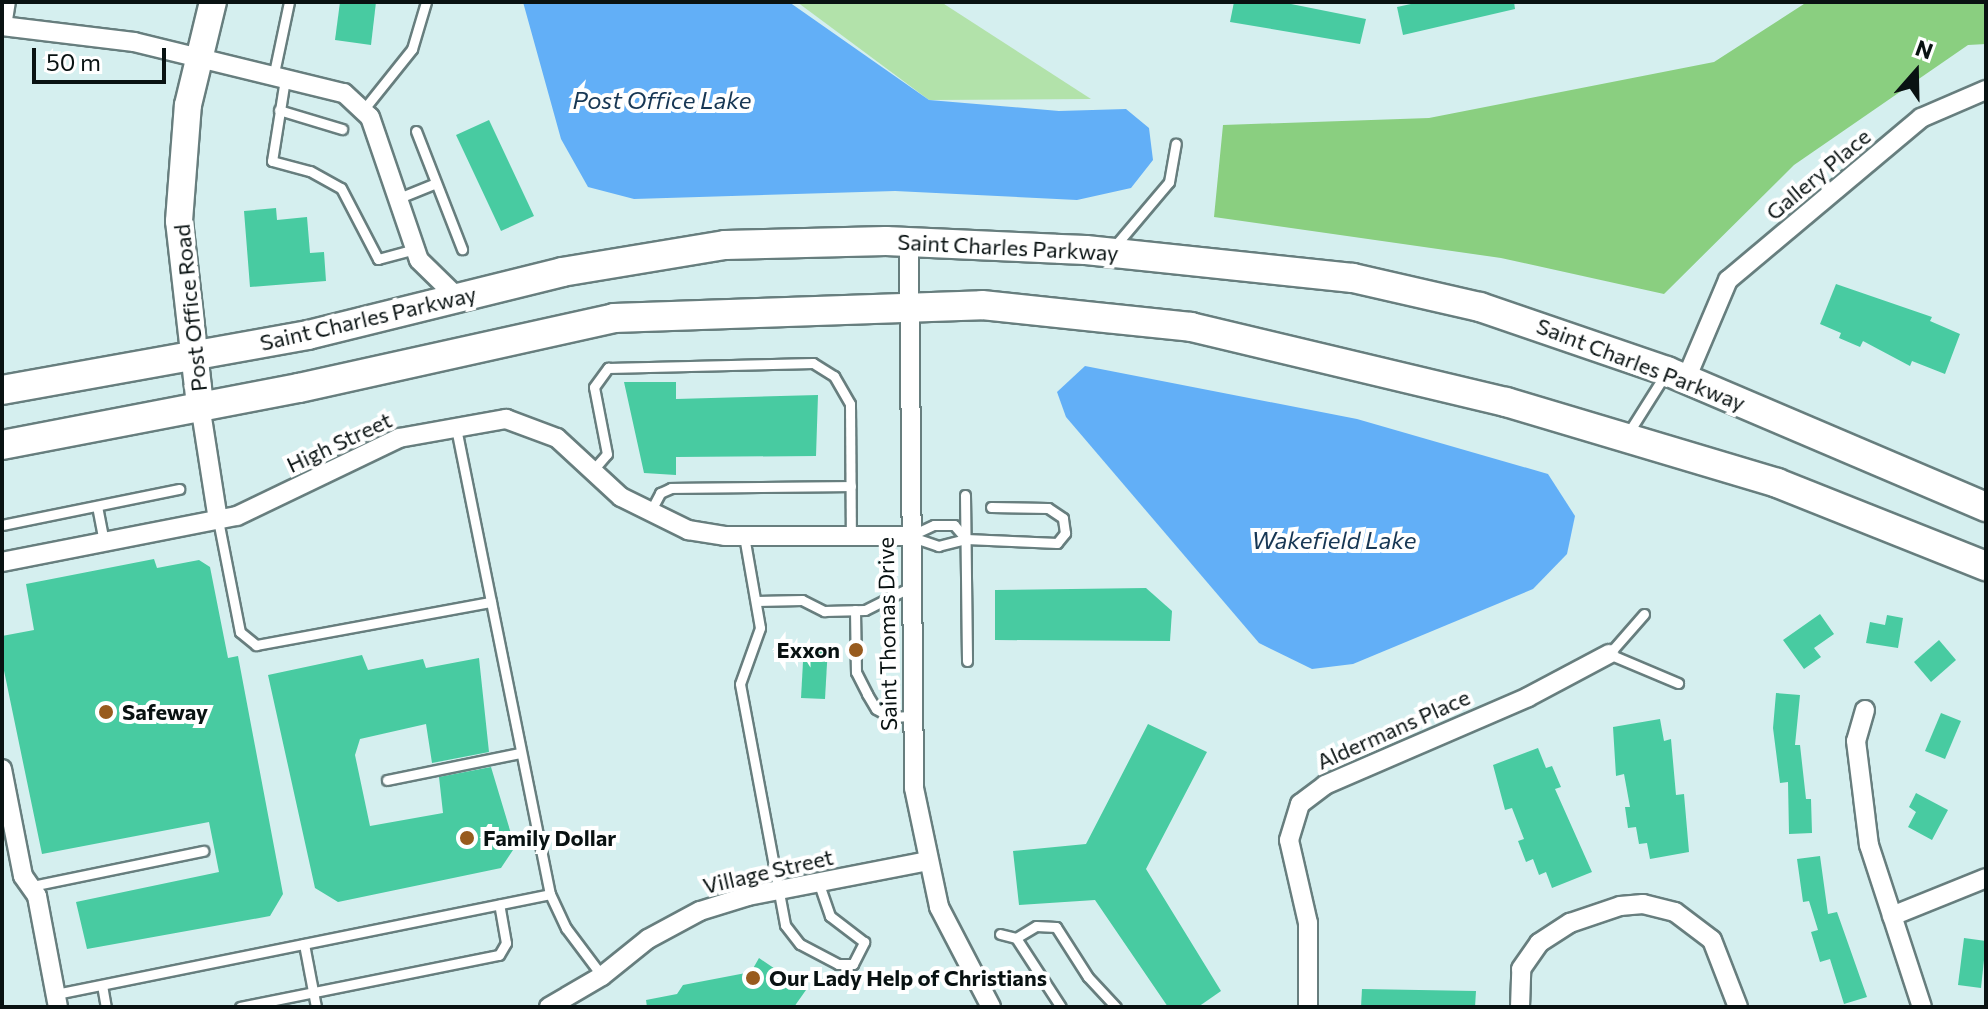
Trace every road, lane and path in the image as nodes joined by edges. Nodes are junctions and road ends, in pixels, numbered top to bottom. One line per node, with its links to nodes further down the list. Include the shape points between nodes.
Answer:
1 (6, 2): 5 (street)
2 (213, 2): 6 (street, Post Office Road)
3 (289, 2): 7 (lane)
4 (426, 2): 9 (lane, via 412,49)
5 (2, 26): 6 (street, via 112,39)
6 (198, 58): 7 (street); 22 (street, Post Office Road, via 188,105 179,221)
7 (280, 76): 9 (street, via 344,93); 10 (lane)
8 (1986, 90): 23 (street, Gallery Place, via 1921,118 1728,280)
9 (364, 109): 15 (street)
10 (279, 110): 11 (lane); 17 (lane, via 272,161 310,171 341,188 378,259)
11 (342, 129)
12 (416, 131): 14 (lane)
13 (1176, 144): 19 (lane, via 1169,182)
14 (434, 184): 15 (lane); 18 (lane)
15 (399, 198): 17 (street)
16 (909, 244): 19 (main road, Saint Charles Parkway); 20 (main road, Saint Charles Parkway, via 725,245 562,272); 21 (street, Saint Thomas Drive)
17 (416, 249): 20 (street, via 427,271)
18 (462, 249)
19 (1110, 252): 23 (main road, Saint Charles Parkway, via 1230,261 1412,290 1551,328)
20 (458, 298): 22 (main road, Saint Charles Parkway)
21 (908, 306): 25 (main road, via 614,318); 27 (main road, via 1061,311 1191,327 1287,346); 40 (street, Saint Thomas Drive)
22 (194, 357): 24 (main road, Saint Charles Parkway); 25 (street, Post Office Road)
23 (1676, 375): 27 (lane); 35 (main road, Saint Charles Parkway)
24 (2, 390)
25 (200, 405): 28 (main road); 37 (street, Post Office Road)
26 (456, 427): 29 (street, High Street, via 506,419 525,422 557,438); 37 (street, High Street, via 399,438); 48 (lane)
27 (1627, 435): 45 (main road, via 1777,483)
28 (2, 445)
29 (593, 470): 30 (lane, via 607,454 594,387 608,368 813,363 834,376 850,404); 36 (street, High Street)
30 (851, 486): 36 (lane, via 671,488 660,493); 41 (lane)
31 (179, 489): 33 (lane)
32 (965, 495): 42 (lane)
33 (97, 506): 38 (lane); 43 (lane)
34 (991, 507): 42 (lane, via 1048,508 1063,518 1065,533 1057,543)
35 (1986, 507)
36 (649, 514): 39 (street, High Street, via 707,535)
37 (218, 520): 43 (street, High Street); 48 (lane, via 240,632 256,645)
38 (2, 525)
39 (744, 536): 41 (street, High Street); 47 (lane)
40 (909, 536): 41 (street, High Street); 42 (lane, via 938,546); 42 (lane, via 934,525 954,525); 46 (street, Saint Thomas Drive)
41 (851, 537)
42 (966, 539): 52 (lane)
43 (104, 543): 44 (street, High Street)
44 (2, 562)
45 (1986, 566)
46 (909, 588): 49 (lane); 55 (street, Saint Thomas Drive)
47 (756, 601): 49 (lane, via 802,600 824,611); 64 (lane, via 759,637 740,684)
48 (491, 602): 56 (lane)
49 (855, 610): 55 (lane, via 856,672 867,694 876,709 891,717)
50 (1644, 614): 51 (lane)
51 (1609, 654): 53 (lane); 82 (street, Aldermans Place, via 1528,697 1325,785 1300,804 1289,840 1308,923)
52 (967, 661)
53 (1678, 683)
54 (1865, 710): 67 (street, via 1856,741 1860,791 1873,869)
55 (911, 716): 60 (street, Saint Thomas Drive, via 914,788)
56 (520, 753): 58 (lane); 65 (lane)
57 (2, 769): 63 (street, via 23,876)
58 (387, 780)
59 (203, 851): 63 (lane)
60 (928, 861): 62 (street, Village Street); 79 (street, Saint Thomas Drive, via 939,907)
61 (1986, 878): 67 (street)
62 (819, 884): 64 (street, Village Street); 64 (lane, via 830,916 864,942 853,964 838,964 800,944 785,925)
63 (32, 886): 74 (street)
64 (778, 891): 71 (street, Village Street, via 674,922)
65 (550, 894): 66 (lane); 71 (lane, via 566,928)
66 (499, 905): 70 (lane); 73 (lane, via 506,943 499,955)
67 (1892, 916): 85 (street)
68 (1000, 934): 69 (lane)
69 (1016, 938): 80 (lane); 81 (lane, via 1036,926 1056,927 1088,977)
70 (304, 944): 72 (lane); 73 (lane)
71 (602, 976): 75 (street, Village Street)
72 (102, 985): 74 (lane); 76 (lane)
73 (313, 992): 77 (lane); 78 (lane)
74 (57, 1000)
75 (558, 1005)
76 (106, 1007)
77 (240, 1007)
78 (316, 1007)
79 (991, 1007)
80 (1061, 1007)
81 (1116, 1007)
82 (1308, 1007)
83 (1520, 1007): 84 (street, via 1521,969 1539,943 1570,923 1643,904 1675,912 1712,940)
84 (1738, 1007)
85 (1922, 1007)

